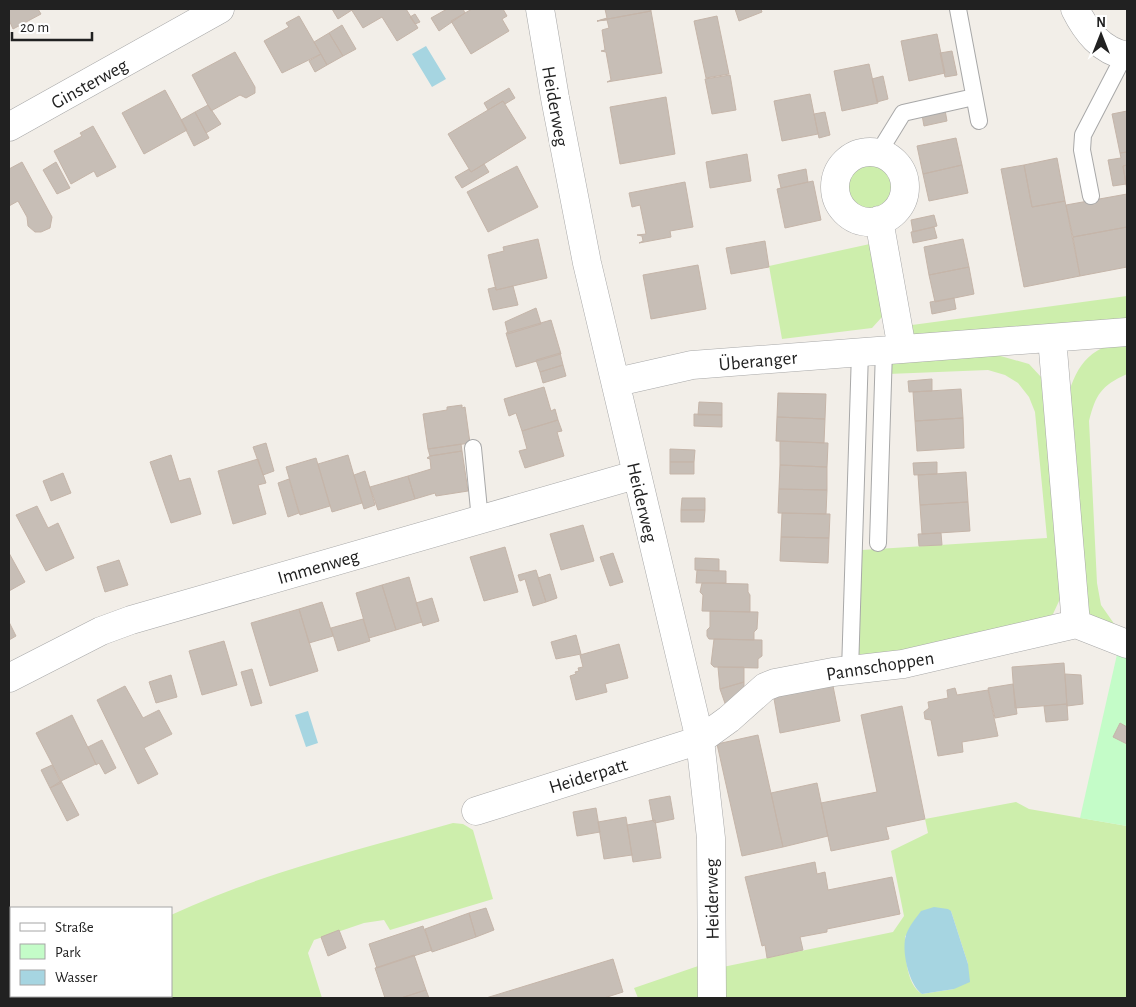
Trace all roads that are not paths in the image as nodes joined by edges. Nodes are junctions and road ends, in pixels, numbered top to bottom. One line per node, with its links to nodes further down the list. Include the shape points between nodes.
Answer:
1 (220, 9): 8 (street, Ginsterweg)
2 (540, 9): 15 (street, Heiderweg, via 587,264)
3 (958, 9): 6 (lane)
4 (1075, 9): 5 (street, via 1095,40 1110,51)
5 (1126, 56): 10 (lane, via 1083,135 1082,150)
6 (974, 97): 7 (lane); 9 (lane, via 903,113)
7 (979, 121)
8 (9, 127)
9 (879, 152): 11 (street, via 898,165 906,186 898,208); 11 (street, via 866,151 843,163 835,187 840,205 854,218 866,222)
10 (1091, 196)
11 (879, 220): 14 (street)
12 (1127, 332): 13 (street, Überanger)
13 (1052, 338): 14 (street, Überanger); 20 (street)
14 (882, 351): 15 (street, Überanger, via 692,366); 19 (lane); 22 (lane)
15 (616, 382): 17 (street, Heiderweg)
16 (473, 448): 18 (lane)
17 (635, 474): 18 (street, Immenweg); 24 (street, Heiderweg)
18 (480, 520): 23 (street, Immenweg, via 131,620 101,631)
19 (878, 543)
20 (1076, 624): 21 (street); 22 (street, Pannschoppen, via 903,664)
21 (1127, 644)
22 (850, 671): 24 (street, Pannschoppen, via 765,687)
23 (9, 678)
24 (700, 740): 25 (street, Heiderpatt); 26 (street, Heiderweg, via 711,838)
25 (476, 811)
26 (712, 998)

